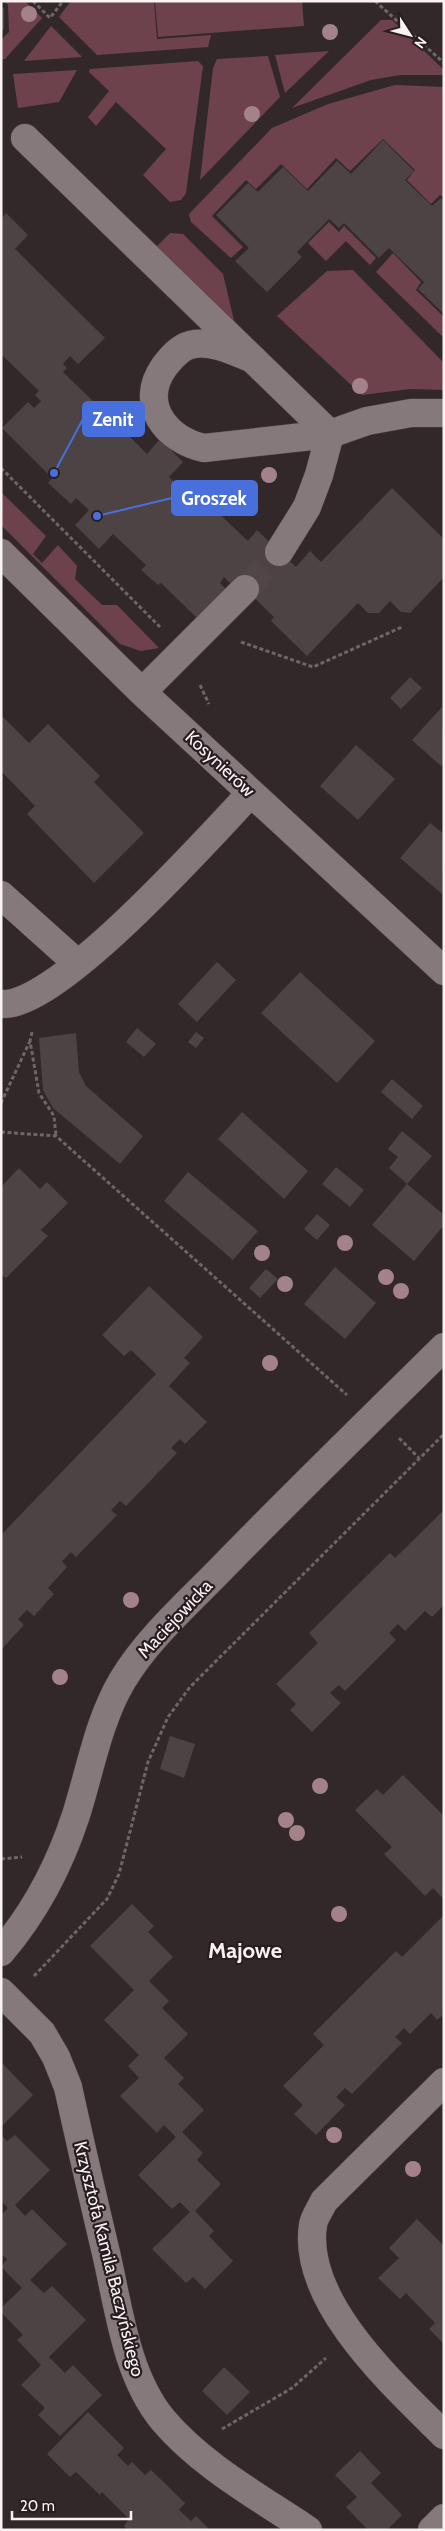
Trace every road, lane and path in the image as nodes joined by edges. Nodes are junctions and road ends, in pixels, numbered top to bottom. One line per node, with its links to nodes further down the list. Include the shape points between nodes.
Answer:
1 (34, 1): 2 (path, via 50,18)
2 (63, 1)
3 (375, 1): 4 (path)
4 (444, 63)
5 (25, 138): 6 (street)
6 (253, 359): 8 (street); 8 (street, via 215,346 190,345 173,355 158,375 152,395 157,414 187,444 204,448)
7 (444, 413): 8 (street, via 412,413 368,421)
8 (330, 434): 10 (street, via 307,507)
9 (1, 468): 15 (path)
10 (279, 552)
11 (1, 553): 16 (street, Kosynierów)
12 (245, 589): 14 (street)
13 (402, 627): 14 (path, via 313,668)
14 (204, 629): 15 (street)
15 (183, 650): 16 (street); 17 (path)
16 (142, 692): 18 (street, Kosynierów)
17 (211, 708)
18 (251, 793): 20 (street, via 114,934); 21 (street, Kosynierów)
19 (1, 895): 20 (street)
20 (78, 964): 22 (street)
21 (444, 971)
22 (38, 991): 23 (street); 24 (path)
23 (1, 1004)
24 (30, 1041): 25 (path); 27 (path, via 39,1093 54,1116)
25 (1, 1103)
26 (1, 1132): 27 (path)
27 (56, 1136): 29 (path)
28 (444, 1347): 33 (street, Maciejowicka, via 237,1553 161,1631 133,1665 104,1722 58,1865 28,1921)
29 (353, 1400)
30 (444, 1434): 34 (path, via 190,1687 168,1717 148,1762 118,1874 107,1898)
31 (1, 1859): 32 (path, via 28,1856)
32 (24, 1865)
33 (1, 1952)
34 (29, 1980)
35 (1, 1992): 39 (street, Krzysztofa Kamila Baczyńskiego, via 42,2033 68,2087 127,2344 141,2387 163,2420 190,2446 222,2472)
36 (439, 2096): 37 (street, via 324,2201 313,2224 313,2253 324,2286 369,2359)
37 (444, 2435)
38 (444, 2518): 40 (street)
39 (308, 2530)
40 (432, 2530)

